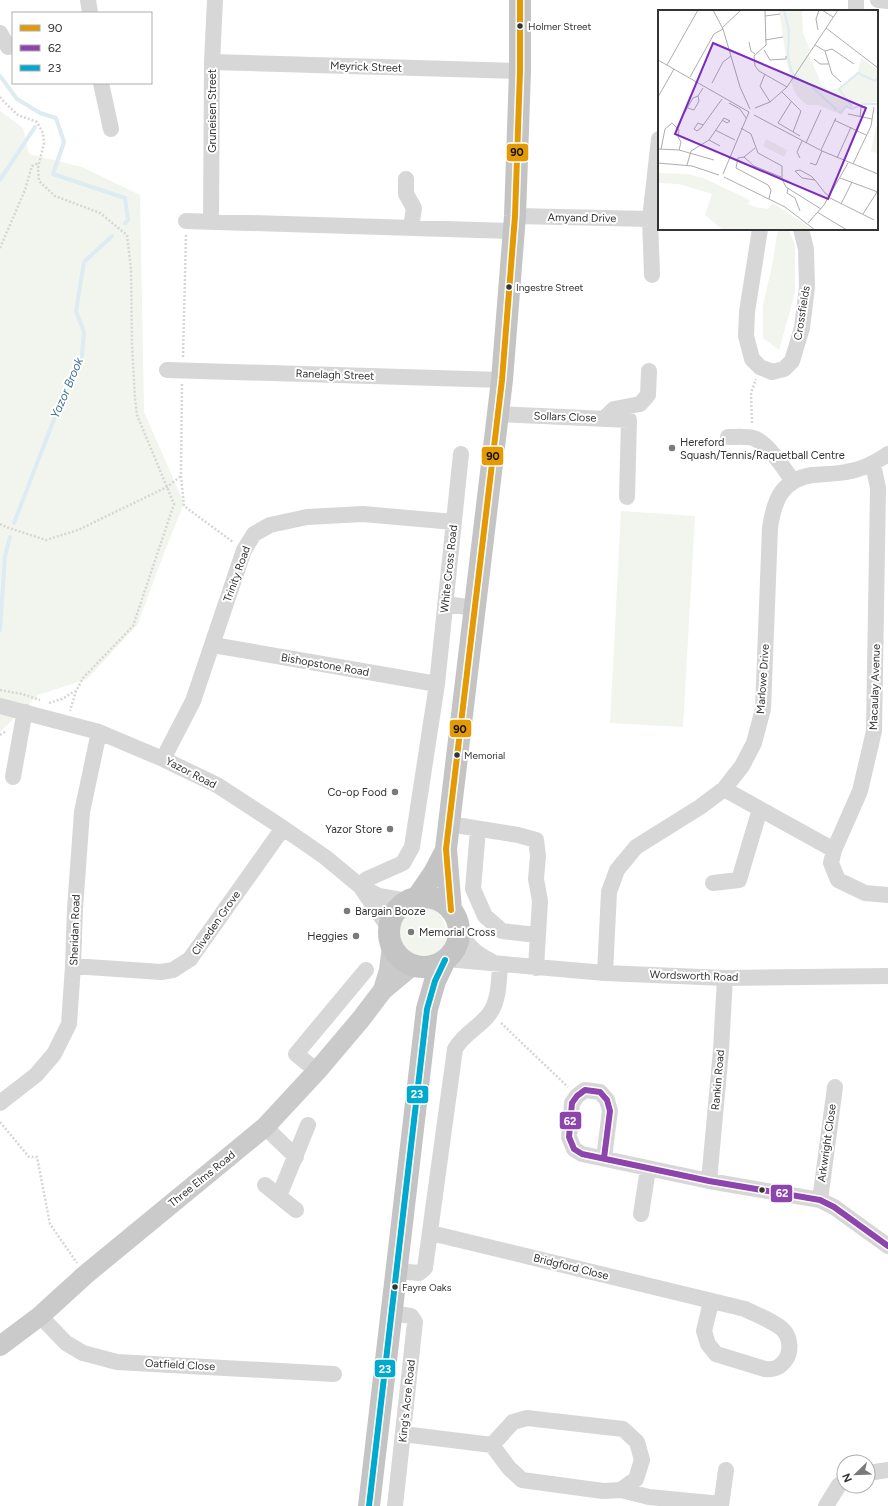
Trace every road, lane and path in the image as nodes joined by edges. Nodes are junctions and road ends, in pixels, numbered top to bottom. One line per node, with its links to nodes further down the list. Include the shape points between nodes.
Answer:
1 (88, 0): 6 (street)
2 (215, 0): 9 (street, Gruneisen Street)
3 (520, 0): 10 (highway)
4 (878, 0): 5 (street)
5 (888, 1)
6 (90, 12)
7 (0, 33): 8 (street, via 8,47)
8 (12, 45)
9 (212, 62): 10 (street, Meyrick Street); 19 (street, Gruneisen Street)
10 (520, 71): 20 (highway)
11 (101, 84): 13 (street)
12 (0, 97): 15 (path, via 18,114 37,122 43,132 44,143)
13 (111, 129)
14 (658, 149): 17 (street)
15 (39, 163): 24 (path, via 32,166 25,190); 39 (path, via 39,181 55,196 100,213 127,235 131,269 132,353 137,415)
16 (406, 179): 21 (street, via 406,194 414,208)
17 (650, 219): 20 (street, Amyand Drive); 25 (street)
18 (186, 221): 19 (street); 27 (path)
19 (211, 222): 21 (street)
20 (514, 223): 21 (street); 29 (highway)
21 (411, 228)
22 (760, 230): 26 (street, via 747,312 746,336 752,359)
23 (801, 230): 26 (street, Crossfields, via 806,249 807,287 802,328 792,362 784,370 772,372)
24 (0, 248)
25 (652, 275)
26 (760, 367): 33 (path, via 751,393)
27 (175, 371): 29 (street, Ranelagh Street); 37 (path)
28 (649, 371): 31 (street, Sollars Close, via 648,395 640,404 614,409)
29 (502, 380): 30 (highway)
30 (498, 414): 31 (street, Sollars Close); 45 (highway)
31 (604, 418): 40 (street, via 629,420)
32 (728, 437): 33 (street)
33 (752, 438): 38 (street, via 773,454)
34 (461, 454): 41 (street, White Cross Road)
35 (888, 454): 36 (street, Marlowe Drive)
36 (873, 464): 38 (street, Marlowe Drive, via 847,472 810,475); 62 (street, Macaulay Avenue, via 878,488 874,731 860,791)
37 (181, 476): 39 (path); 43 (path, via 184,506)
38 (793, 481): 56 (street, Marlowe Drive, via 778,495 770,528 763,709 754,742 742,766)
39 (167, 487): 42 (path, via 78,530 46,540); 48 (path, via 174,504 133,626 83,678)
40 (627, 497)
41 (454, 522): 43 (street, Trinity Road, via 363,514 307,517 270,525 254,534); 44 (street, White Cross Road)
42 (0, 524)
43 (244, 550): 46 (street, Trinity Road)
44 (445, 604): 45 (street); 47 (street, White Cross Road)
45 (475, 608): 58 (highway)
46 (213, 645): 47 (street, Bishopstone Road); 54 (street, Trinity Road, via 193,701)
47 (437, 684): 64 (street, White Cross Road, via 412,847 403,863 367,878)
48 (76, 691): 50 (path); 52 (path)
49 (1, 695): 51 (street, Yazor Road)
50 (49, 704)
51 (26, 712): 52 (street, Yazor Road); 55 (street)
52 (67, 724): 53 (street, Yazor Road)
53 (99, 732): 54 (street, Yazor Road); 73 (street, Sheridan Road, via 82,812)
54 (163, 759): 59 (street, Yazor Road, via 217,785)
55 (13, 777)
56 (724, 789): 57 (street); 77 (street, Marlowe Drive, via 636,847 617,870 609,892)
57 (760, 809): 62 (street); 63 (street, via 739,880)
58 (449, 824): 60 (street); 61 (highway)
59 (283, 828): 64 (street, Yazor Road, via 326,857); 73 (street, Cliveden Grove, via 190,959 173,970 160,972)
60 (478, 829): 69 (street, via 473,889 485,916 502,931); 69 (street, via 536,840 536,879 540,901)
61 (446, 849): 66 (highway, via 434,873); 67 (highway)
62 (834, 850): 65 (street, via 832,863 838,880 865,893)
63 (713, 883)
64 (360, 886): 66 (street, Yazor Road, via 379,896); 70 (street, Yazor Road)
65 (888, 895)
66 (412, 900): 67 (highway, via 431,898); 70 (highway, via 394,913)
67 (451, 910): 68 (highway, via 457,921)
68 (458, 931): 71 (highway, via 457,943); 72 (street, Wordsworth Road, via 469,947 479,955)
69 (538, 935): 75 (street)
70 (390, 937): 74 (highway, via 402,960); 80 (main road, Three Elms Road, via 389,970)
71 (445, 959): 72 (street, Wordsworth Road); 74 (highway, via 431,966); 81 (highway)
72 (500, 964): 75 (street, Wordsworth Road); 82 (street, via 496,998)
73 (73, 966): 86 (street, Sheridan Road, via 69,1024 54,1054 36,1075)
74 (415, 966): 80 (main road, Three Elms Road); 81 (highway, via 425,986)
75 (536, 968): 77 (street, Wordsworth Road)
76 (366, 970): 83 (street, via 296,1054)
77 (605, 974): 79 (street, Wordsworth Road)
78 (888, 976): 79 (street, Wordsworth Road)
79 (725, 978): 93 (street, Rankin Road)
80 (382, 990): 83 (main road, Three Elms Road)
81 (427, 1009): 101 (highway)
82 (490, 1013): 85 (path); 99 (street, via 459,1042 455,1049)
83 (317, 1072): 89 (main road, Three Elms Road)
84 (835, 1087): 96 (street, Arkwright Close)
85 (577, 1096): 91 (street, via 572,1103 569,1137 574,1149 582,1154); 91 (street, via 585,1090 600,1092 607,1100 610,1111)
86 (0, 1103)
87 (0, 1122): 102 (path, via 28,1157 37,1157 50,1224)
88 (308, 1126): 90 (street)
89 (265, 1127): 90 (street); 102 (main road, Three Elms Road)
90 (296, 1157): 95 (street)
91 (604, 1158): 92 (street)
92 (648, 1169): 93 (street); 98 (street)
93 (709, 1181): 96 (street)
94 (265, 1185): 95 (street)
95 (279, 1196): 97 (street)
96 (820, 1200): 100 (street, via 834,1207)
97 (296, 1210)
98 (641, 1214)
99 (431, 1233): 101 (street, via 425,1268 419,1273); 103 (street, Bridgford Close)
100 (888, 1246)
101 (397, 1271): 104 (highway)
102 (84, 1274): 105 (main road, Three Elms Road)
103 (711, 1302): 103 (street, Bridgford Close, via 745,1309 782,1329 790,1344 788,1356 783,1364 774,1370 765,1369 716,1354 708,1344 704,1331)
104 (392, 1313): 108 (street, King's Acre Road, via 411,1316 415,1322); 116 (highway)
105 (40, 1316): 106 (main road, Three Elms Road); 107 (street, Oatfield Close, via 66,1343 83,1353 117,1362)
106 (0, 1346)
107 (334, 1374)
108 (404, 1434): 109 (street); 117 (street, King's Acre Road)
109 (492, 1445): 113 (street, via 509,1468 522,1480 603,1491); 113 (street, via 513,1422 527,1418 623,1429 637,1442 642,1460 636,1479)
110 (726, 1470): 115 (street)
111 (888, 1470): 112 (street)
112 (876, 1472)
113 (621, 1490): 115 (street, via 649,1497)
114 (836, 1490): 118 (street)
115 (721, 1505)
116 (369, 1506)
117 (395, 1506)
118 (826, 1506)

